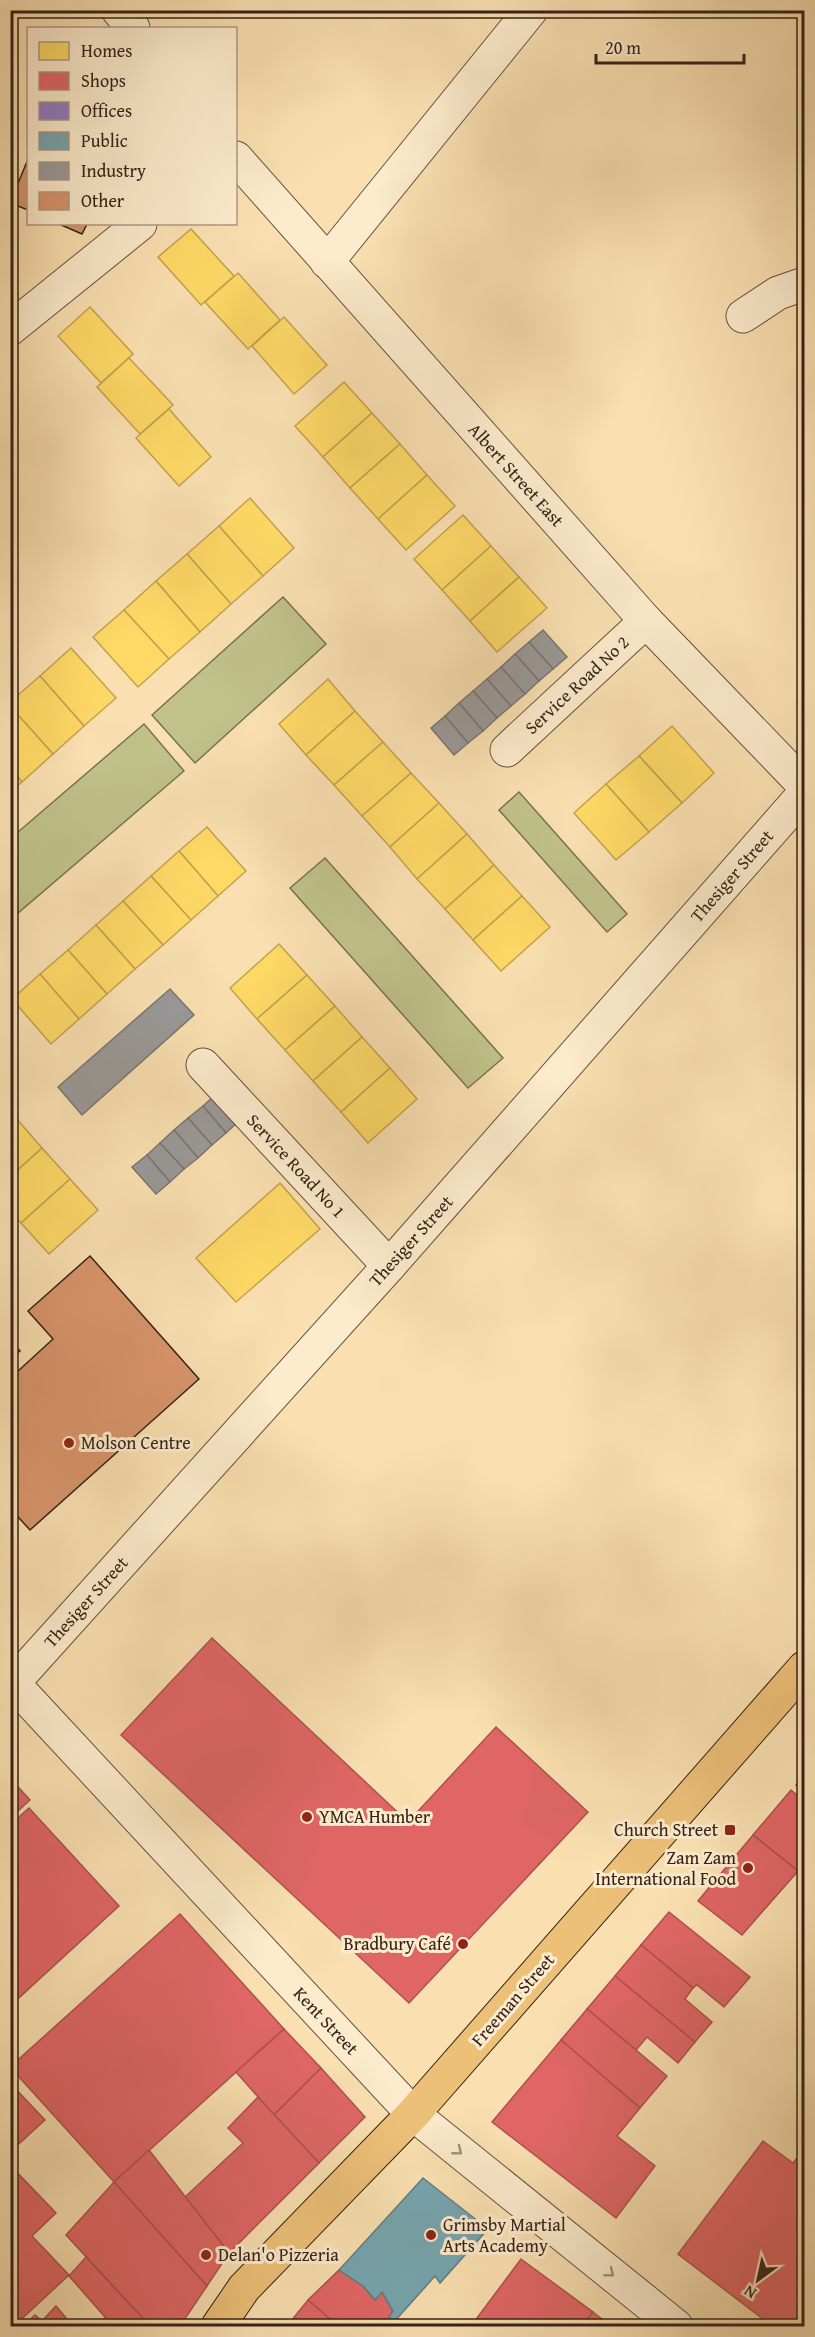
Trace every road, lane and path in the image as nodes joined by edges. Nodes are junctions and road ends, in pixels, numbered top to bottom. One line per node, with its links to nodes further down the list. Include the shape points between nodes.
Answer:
1 (118, 10): 3 (street)
2 (531, 10): 6 (street)
3 (131, 27)
4 (237, 159): 6 (street, Albert Street East)
5 (139, 225): 9 (street)
6 (327, 262): 10 (street, Albert Street East)
7 (804, 284): 8 (street, via 778,292)
8 (743, 316)
9 (10, 329)
10 (646, 621): 11 (street, Service Road No 2); 12 (street, Albert Street East)
11 (507, 750)
12 (804, 784)
13 (804, 794): 15 (street, Thesiger Street)
14 (203, 1065): 15 (street, Service Road No 1)
15 (389, 1266): 17 (street, Thesiger Street)
16 (804, 1668): 18 (main road, Freeman Street)
17 (12, 1681): 18 (street, Kent Street)
18 (413, 2114): 19 (main road, Freeman Street, via 244,2288); 20 (street, Kent Street, one-way to 20)
19 (218, 2326)
20 (676, 2326)

